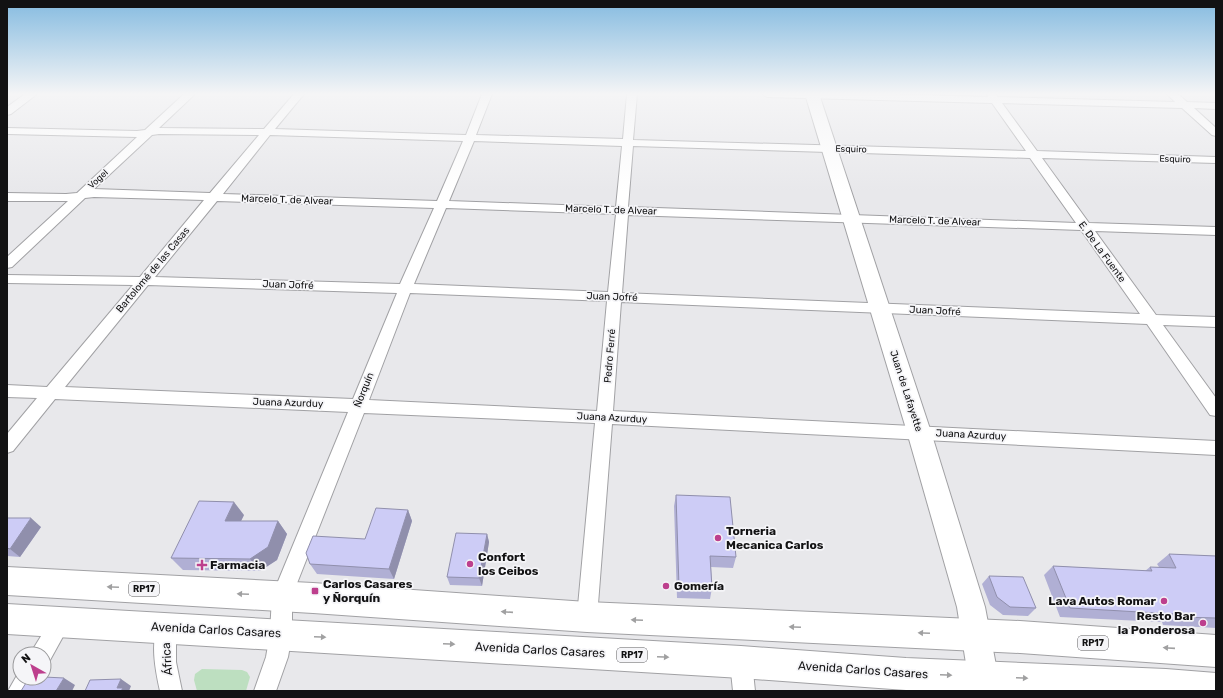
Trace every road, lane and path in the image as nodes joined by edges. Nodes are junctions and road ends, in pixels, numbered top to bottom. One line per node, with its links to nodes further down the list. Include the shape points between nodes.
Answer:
1 (154, 127): 8 (street, Vogel)
2 (272, 127): 9 (street, Bartolomé de las Casas)
3 (474, 127): 10 (street, Ñorquín)
4 (630, 127): 11 (street, Pedro Ferré)
5 (821, 127): 12 (street, Juan de Lafayette)
6 (1014, 127): 13 (street, E. De La Fuente)
7 (7, 131): 8 (street, Esquiro, via 137,134)
8 (148, 132): 9 (street, Esquiro); 15 (street, Vogel)
9 (268, 132): 10 (street, Esquiro); 17 (street, Bartolomé de las Casas)
10 (470, 138): 11 (street, Esquiro); 18 (street, Ñorquín)
11 (629, 142): 12 (street, Esquiro); 19 (street, Pedro Ferré)
12 (828, 149): 13 (street, Esquiro); 20 (street, Juan de Lafayette)
13 (1035, 155): 14 (street, Esquiro); 21 (street, E. De La Fuente)
14 (1216, 160)
15 (80, 196): 16 (street, Marcelo T. de Alvear); 17 (street, Marcelo T. de Alvear, via 94,193); 23 (street, Vogel)
16 (7, 197)
17 (215, 197): 18 (street, Marcelo T. de Alvear); 25 (street, Bartolomé de las Casas)
18 (441, 204): 19 (street, Marcelo T. de Alvear); 26 (street, Ñorquín)
19 (623, 210): 20 (street, Marcelo T. de Alvear); 27 (street, Pedro Ferré)
20 (852, 218): 21 (street, Marcelo T. de Alvear); 28 (street, Juan de Lafayette)
21 (1083, 225): 22 (street, Marcelo T. de Alvear); 29 (street, E. De La Fuente)
22 (1216, 231)
23 (7, 264)
24 (7, 279): 25 (street, Juan Jofré)
25 (145, 280): 26 (street, Juan Jofré); 32 (street, Bartolomé de las Casas)
26 (405, 289): 27 (street, Juan Jofré); 33 (street, Ñorquín)
27 (615, 297): 28 (street, Juan Jofré); 35 (street, Pedro Ferré)
28 (879, 308): 29 (street, Juan Jofré); 36 (street, Juan de Lafayette)
29 (1151, 320): 30 (street, Juan Jofré); 34 (street, E. De La Fuente)
30 (1216, 322)
31 (7, 391): 32 (street, Juana Azurduy)
32 (53, 392): 33 (street, Juana Azurduy); 37 (street, Bartolomé de las Casas)
33 (358, 406): 35 (street, Juana Azurduy); 40 (street, Ñorquín)
34 (1216, 410)
35 (605, 418): 36 (street, Juana Azurduy); 41 (street, Pedro Ferré)
36 (919, 432): 38 (street, Juana Azurduy); 46 (street, Juan de Lafayette)
37 (7, 446)
38 (1216, 448)
39 (7, 581): 40 (main road, RP17, one-way to 39)
40 (282, 596): 41 (main road, RP17, one-way to 40); 45 (street, Ñorquín)
41 (587, 617): 46 (main road, RP17, one-way to 41)
42 (7, 619): 43 (main road, Avenida Carlos Casares / RP17)
43 (61, 622): 44 (main road, Avenida Carlos Casares / RP17); 47 (street)
44 (166, 627): 45 (main road, Avenida Carlos Casares / RP17); 52 (street, África, via 165,662)
45 (281, 634): 49 (main road, Avenida Carlos Casares / RP17, one-way to 49); 53 (street, Ñorquín, via 277,657)
46 (977, 635): 48 (main road, RP17, one-way to 46); 50 (street, Juan de Lafayette)
47 (46, 646)
48 (1213, 656)
49 (742, 677): 50 (main road, Avenida Carlos Casares / RP17, one-way to 50, via 906,674)
50 (986, 683): 51 (main road, Avenida Carlos Casares / RP17, one-way to 51, via 1166,685)
51 (1216, 689)
52 (171, 691)
53 (265, 691)

